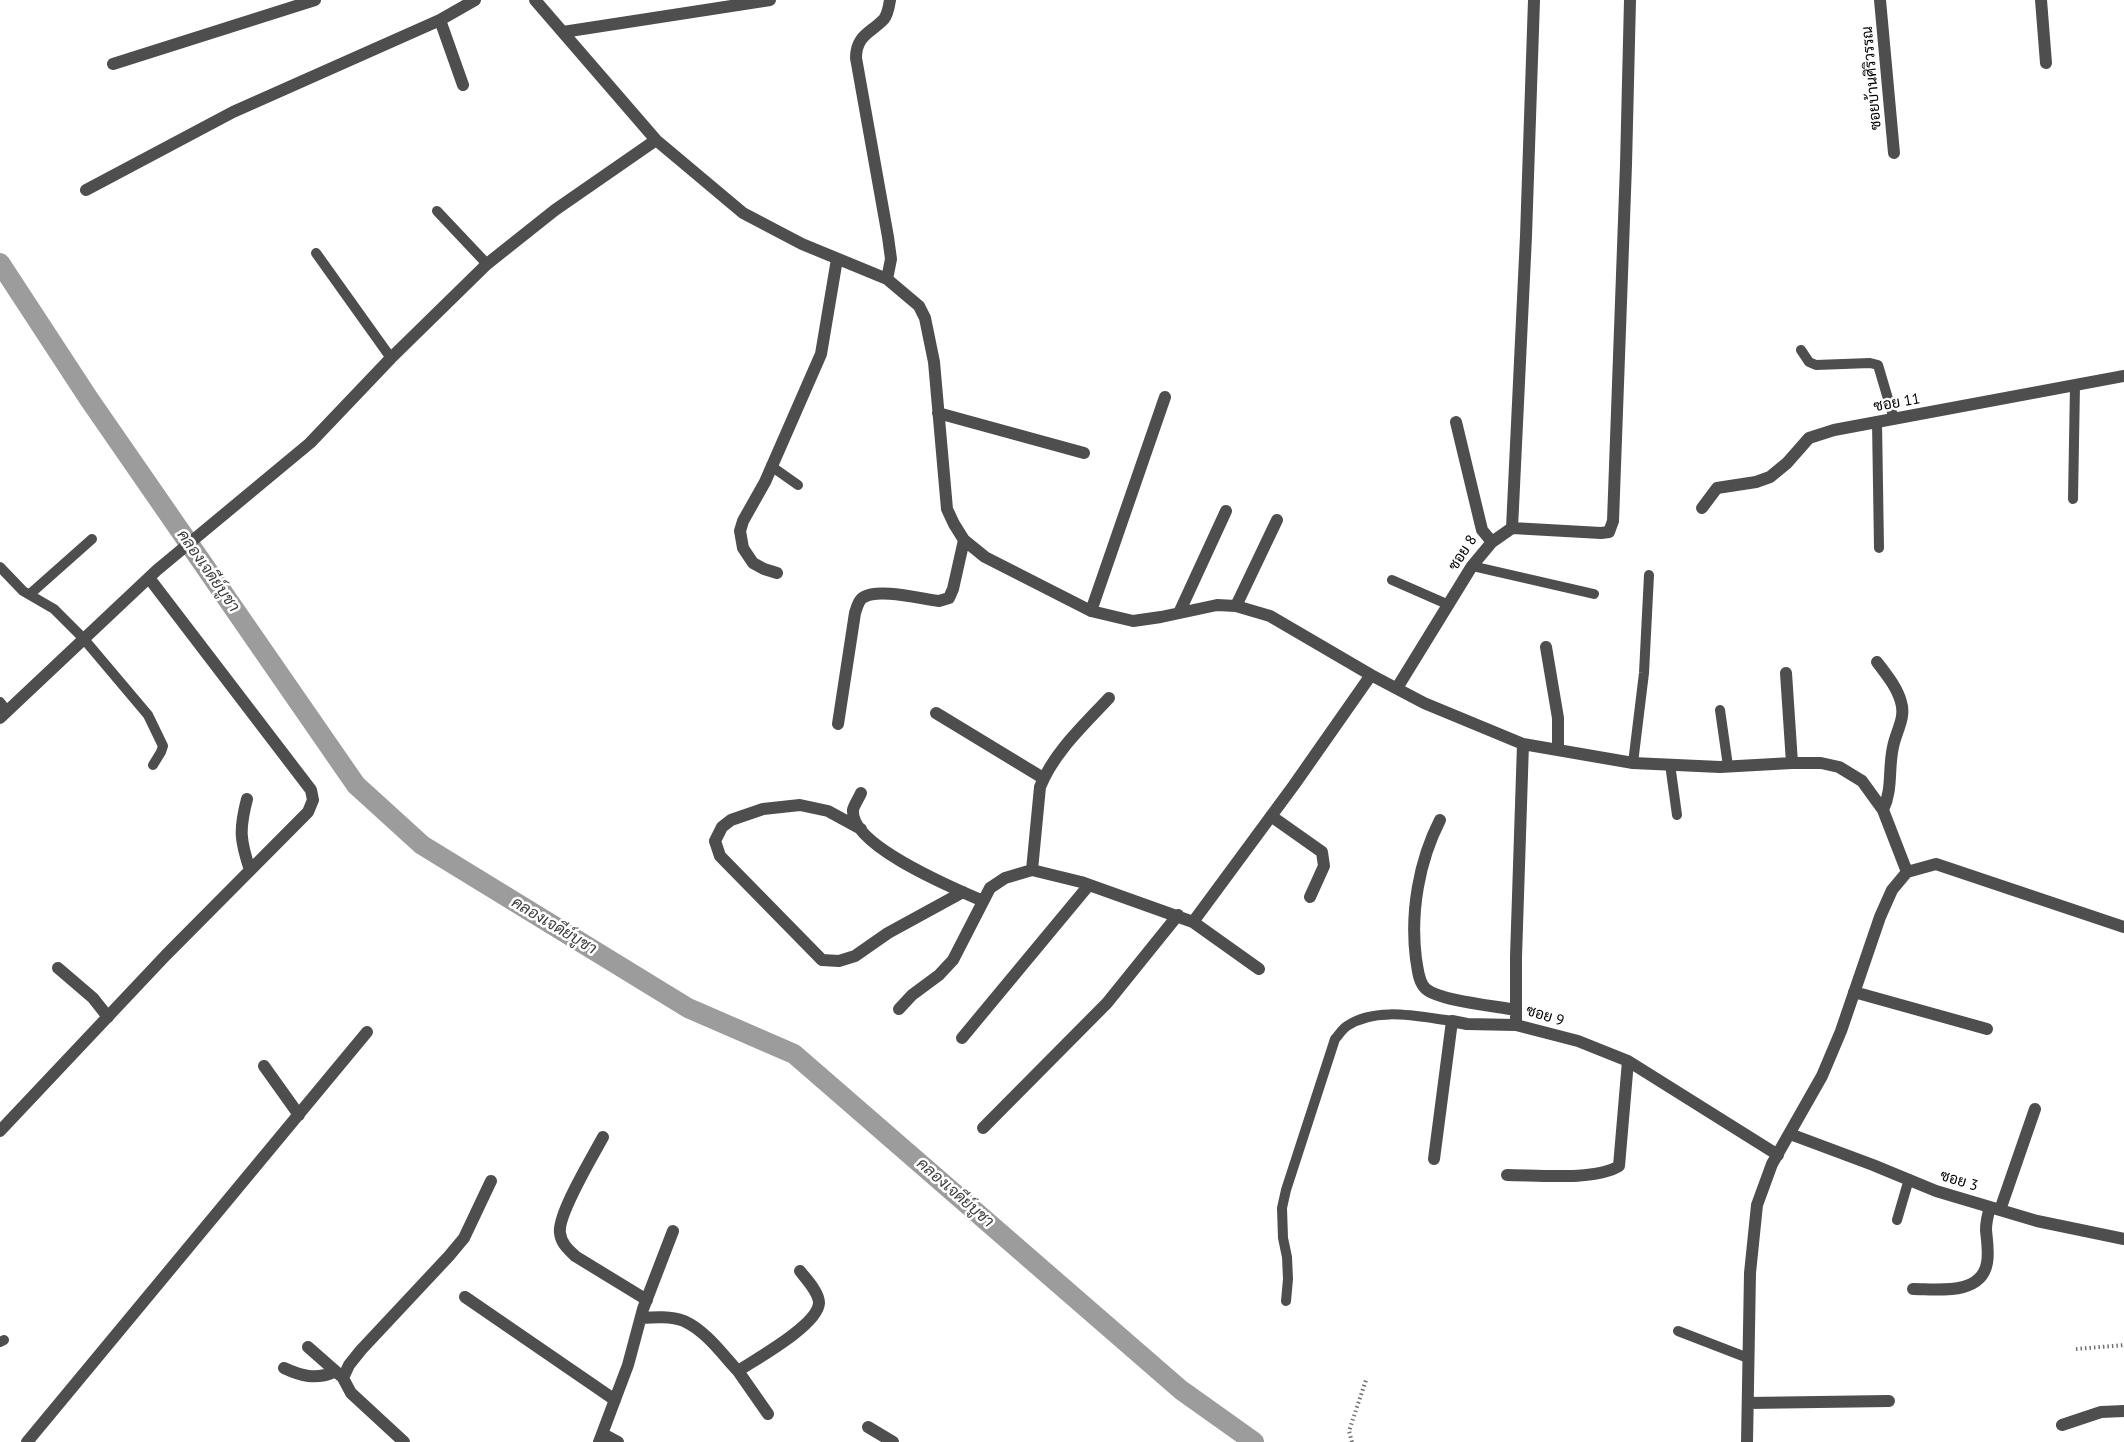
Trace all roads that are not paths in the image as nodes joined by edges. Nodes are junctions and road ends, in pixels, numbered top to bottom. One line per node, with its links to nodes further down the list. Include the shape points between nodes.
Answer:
1 (315, 0): 13 (street)
2 (475, 0): 10 (street)
3 (535, 0): 11 (street)
4 (770, 0): 11 (street)
5 (890, 0): 22 (street, via 885,18 856,48 891,259)
6 (1534, 0): 39 (street)
7 (1630, 0): 39 (street, via 1613,521 1608,532 1601,533)
8 (1880, 0): 16 (street, ซอยบ้านศิริวรรณ)
9 (2041, 0): 12 (street)
10 (440, 20): 14 (street); 17 (street, via 234,112)
11 (563, 32): 15 (street)
12 (2046, 63)
13 (113, 64)
14 (463, 85)
15 (656, 140): 20 (street, via 743,213); 21 (street, via 555,210)
16 (1894, 153)
17 (86, 190)
18 (437, 211): 21 (lane)
19 (316, 253): 24 (lane)
20 (837, 259): 22 (street); 33 (street, via 821,354)
21 (487, 264): 24 (street)
22 (887, 279): 28 (street, via 919,306 925,318)
23 (1801, 350): 29 (lane, via 1816,365 1878,365)
24 (391, 358): 47 (street, via 310,443)
25 (2124, 376): 26 (street, ซอย 11)
26 (2075, 385): 29 (street, ซอย 11); 35 (lane)
27 (1165, 398): 54 (street)
28 (938, 413): 32 (street); 41 (street, via 947,509)
29 (1894, 419): 31 (street, ซอย 11)
30 (1456, 422): 42 (street, ซอย 8, via 1482,530)
31 (1877, 422): 36 (street, ซอย 11, via 1809,438 1770,477 1717,488); 43 (lane)
32 (1084, 453)
33 (771, 466): 34 (lane); 46 (street, via 740,531 743,548 753,563)
34 (798, 485)
35 (2073, 499)
36 (1702, 508)
37 (1226, 511): 55 (street)
38 (1277, 520): 53 (street)
39 (1512, 528): 42 (street)
40 (92, 539): 50 (lane)
41 (964, 540): 54 (street, via 985,557); 66 (street, via 951,596 946,599 875,594 863,597 855,613)
42 (1492, 542): 44 (street, ซอย 8)
43 (1880, 548)
44 (1472, 566): 51 (lane); 52 (street, ซอย 8)
45 (0, 567): 50 (lane)
46 (777, 573)
47 (153, 574): 56 (street); 82 (street, via 311,790 313,801 308,812)
48 (1649, 575): 69 (lane, via 1644,673)
49 (1392, 579): 52 (lane)
50 (30, 594): 56 (lane, via 54,609)
51 (1594, 594)
52 (1449, 605): 61 (street, ซอย 8)
53 (1236, 606): 55 (street, via 1217,605); 60 (street, via 1270,616)
54 (1091, 611): 55 (street, via 1133,621)
55 (1179, 613)
56 (83, 638): 63 (street); 72 (lane, via 148,715 160,736 163,746)
57 (1546, 647): 68 (street, via 1558,718)
58 (1877, 662): 77 (street, via 1897,692 1903,713 1892,750 1890,787)
59 (1786, 673): 70 (street)
60 (1371, 675): 61 (street); 79 (street)
61 (1397, 688): 67 (street)
62 (1109, 698): 74 (street)
63 (2, 710)
64 (1720, 710): 73 (lane)
65 (936, 713): 74 (street)
66 (838, 724)
67 (1522, 744): 68 (street); 96 (street, ซอย 9)
68 (1558, 750): 69 (street)
69 (1633, 763): 71 (street)
70 (1792, 763): 73 (street); 77 (street, via 1839,767 1862,781)
71 (1670, 764): 73 (street); 78 (lane)
72 (153, 765)
73 (1728, 766)
74 (1043, 778): 83 (street)
75 (861, 793): 81 (street, via 853,810)
76 (247, 799): 82 (street, via 241,844)
77 (1883, 810): 84 (street)
78 (1677, 815)
79 (1271, 816): 87 (street, via 1322,852 1324,866); 90 (street)
80 (1440, 820): 96 (street, via 1429,843 1416,904 1413,938 1419,977 1426,989 1446,998)
81 (861, 829): 86 (street, via 909,866); 86 (street, via 828,811 800,805 764,809 731,820 722,827 715,842 720,856 822,960 839,961 855,956)
82 (250, 870): 97 (street)
83 (1032, 870): 85 (street); 88 (street, via 1005,878 990,888)
84 (1907, 872): 91 (street, via 1936,864); 94 (street, via 1892,890)
85 (1089, 885): 89 (street); 102 (street)
86 (963, 892): 88 (street)
87 (1310, 897)
88 (983, 901): 95 (street, via 953,960)
89 (1178, 915): 90 (street); 107 (street, via 1107,1003)
90 (1193, 922): 93 (street)
91 (2124, 927)
92 (58, 968): 97 (street, via 93,998)
93 (1258, 969)
94 (1854, 992): 100 (street); 109 (street, via 1822,1076)
95 (899, 1009)
96 (1516, 1010): 99 (street, ซอย 9)
97 (108, 1017): 108 (street)
98 (1452, 1021): 99 (street); 112 (street); 124 (lane, via 1392,1015 1365,1017 1346,1026 1335,1039 1282,1209 1288,1268)
99 (1516, 1025): 103 (street, ซอย 9, via 1578,1041)
100 (1987, 1029)
101 (367, 1032): 106 (street)
102 (962, 1038)
103 (1628, 1061): 111 (street, ซอย 9); 113 (street, via 1619,1166 1588,1175)
104 (264, 1066): 106 (street)
105 (2035, 1109): 116 (street)
106 (299, 1115): 140 (street)
107 (983, 1128)
108 (0, 1131)
109 (1790, 1134): 111 (street); 114 (street, ซอย 3)
110 (603, 1137): 123 (street, via 564,1213 560,1232 565,1247 575,1256)
111 (1778, 1155): 128 (street, via 1757,1205)
112 (1434, 1159)
113 (1507, 1175)
114 (1909, 1179): 116 (street, ซอย 3); 117 (lane)
115 (491, 1180): 131 (street, via 464,1238)
116 (1995, 1208): 119 (street, ซอย 3); 121 (street, via 1986,1227 1987,1265 1981,1277 1954,1290)
117 (1898, 1220)
118 (673, 1231): 123 (street)
119 (2124, 1239)
120 (800, 1270): 130 (street, via 818,1298 815,1313)
121 (1914, 1289)
122 (465, 1297): 132 (street)
123 (647, 1300): 125 (street)
124 (1286, 1301)
125 (641, 1318): 130 (street, via 685,1321 713,1343); 132 (street)
126 (1678, 1331): 128 (lane)
127 (308, 1347): 131 (street)
128 (1748, 1358): 134 (street)
129 (284, 1368): 131 (street, via 314,1377)
130 (738, 1371): 136 (street)
131 (339, 1375): 141 (street, via 351,1393)
132 (615, 1401): 139 (street)
133 (1889, 1401): 134 (street)
134 (1748, 1403): 144 (street)
135 (2124, 1411): 137 (street, via 2101,1412)
136 (768, 1414)
137 (2062, 1425)
138 (868, 1427): 143 (street)
139 (601, 1438): 142 (street)
140 (27, 1442)
141 (404, 1442)
142 (618, 1442)
143 (893, 1442)
144 (1747, 1442)

